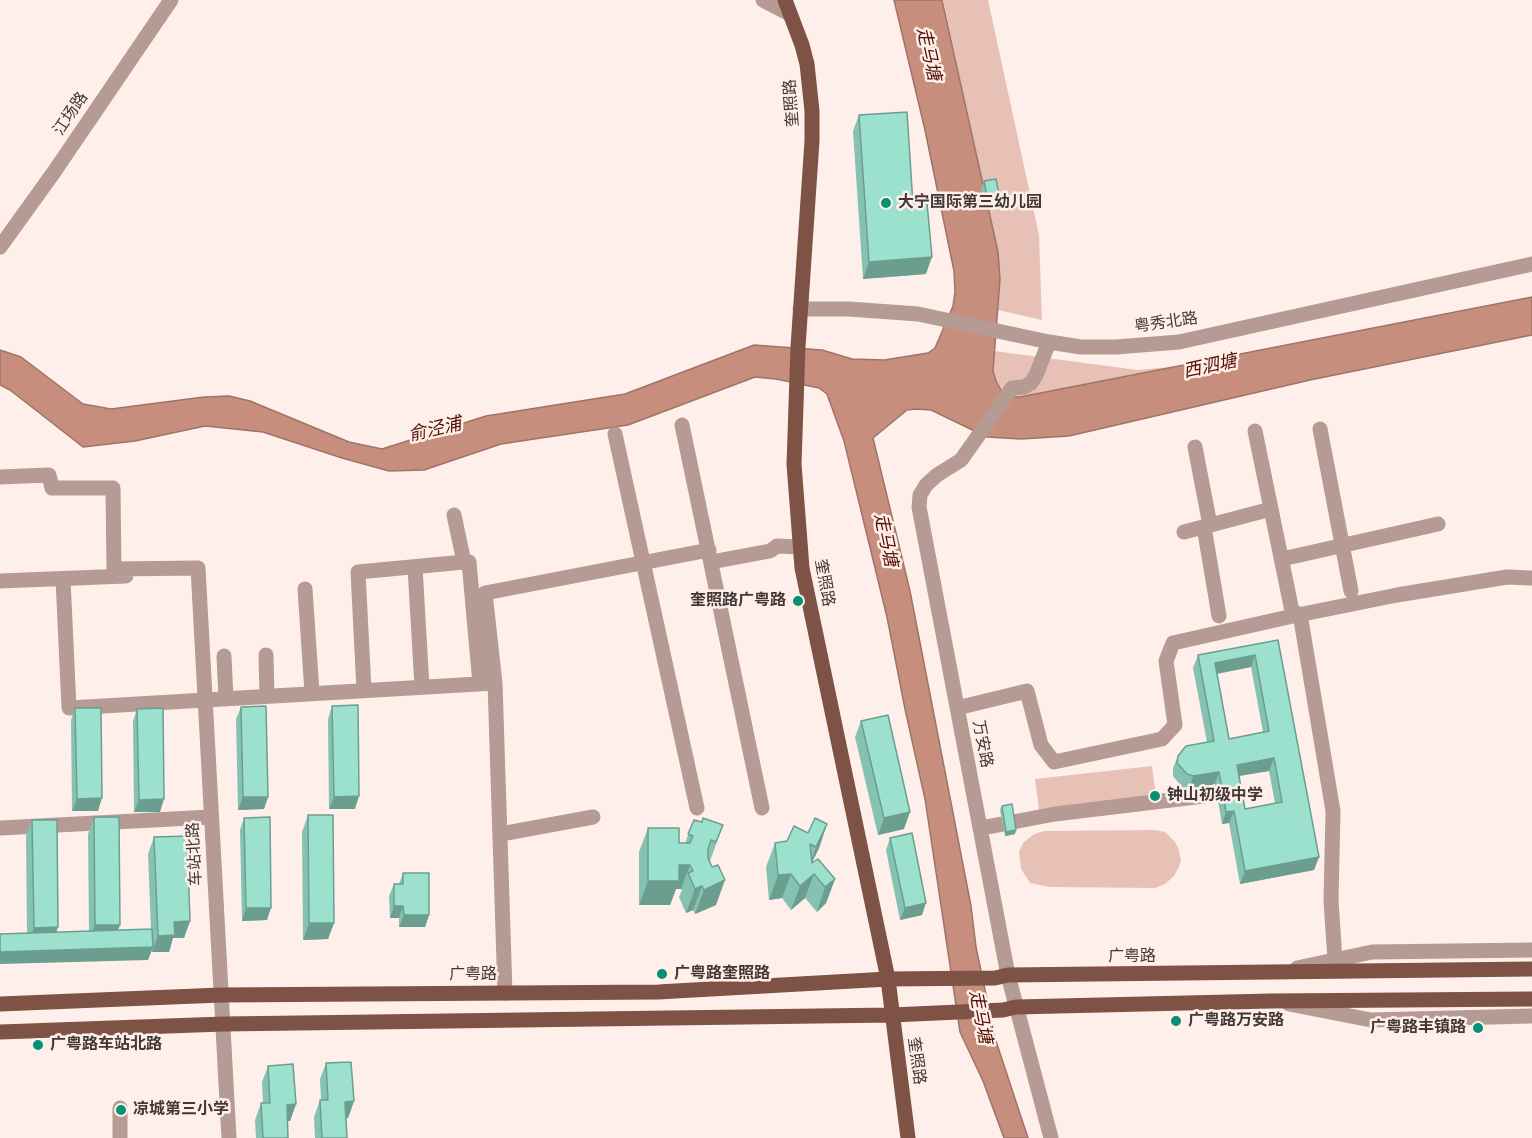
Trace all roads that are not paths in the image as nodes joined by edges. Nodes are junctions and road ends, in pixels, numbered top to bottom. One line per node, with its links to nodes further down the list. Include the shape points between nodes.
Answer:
1 (171, 0): 4 (street, 江场路)
2 (763, 0): 3 (street)
3 (784, 4): 6 (main road, 奎照路, via 807,64 812,111)
4 (0, 247)
5 (1532, 264): 7 (street, 粤秀北路, via 1179,342 1116,347)
6 (800, 309): 7 (street, 粤秀北路, via 938,317); 20 (main road, 奎照路, via 794,464)
7 (1049, 342): 43 (street, 万安路, via 1031,383 1012,388 961,460 937,475 920,495 919,507)
8 (682, 425): 21 (street)
9 (1320, 429): 19 (street)
10 (1255, 431): 14 (street)
11 (615, 434): 24 (street)
12 (1195, 447): 17 (street)
13 (0, 477): 26 (street, via 49,475 52,488 113,488 114,569)
14 (1271, 509): 17 (street); 22 (street)
15 (454, 515): 23 (street)
16 (1438, 524): 19 (street)
17 (1207, 526): 18 (street); 33 (street)
18 (1184, 532)
19 (1341, 545): 22 (street); 31 (street)
20 (800, 547): 21 (street, via 777,546 770,551); 57 (main road, 奎照路)
21 (710, 556): 24 (street); 46 (street)
22 (1282, 559): 32 (street)
23 (464, 562): 25 (street); 36 (street, via 469,562)
24 (643, 563): 36 (street, via 485,593); 45 (street)
25 (415, 567): 37 (street); 38 (street, via 358,572)
26 (198, 571): 28 (street); 42 (street, 车站北路)
27 (1532, 578): 32 (street, via 1507,577)
28 (63, 579): 29 (street); 42 (street, via 69,708)
29 (0, 581)
30 (305, 589): 39 (street)
31 (1351, 591)
32 (1296, 615): 43 (street, via 1173,643 1166,661 1175,725 1162,739 1053,762 1041,746 1027,691); 53 (street, via 1334,811 1331,901)
33 (1219, 616)
34 (266, 655): 40 (street)
35 (224, 656): 41 (street)
36 (487, 683): 37 (street); 51 (street)
37 (422, 687): 38 (street)
38 (364, 690): 39 (street)
39 (312, 693): 40 (street)
40 (267, 696): 41 (street)
41 (226, 699): 42 (street)
42 (205, 700): 48 (street, 车站北路)
43 (957, 708): 50 (street, 万安路)
44 (1204, 796): 50 (street, via 1055,814)
45 (697, 808)
46 (762, 808)
47 (593, 817): 51 (street)
48 (211, 818): 49 (street); 59 (street, 车站北路)
49 (0, 828)
50 (981, 828): 56 (street, 万安路)
51 (501, 834): 58 (street)
52 (1532, 950): 53 (street, 广粤路, via 1372,952)
53 (1335, 960): 55 (street, 广粤路)
54 (1532, 969): 55 (main road, 广粤路)
55 (1270, 974): 56 (main road, 广粤路)
56 (1002, 976): 57 (main road, 广粤路); 63 (street, 万安路)
57 (888, 979): 58 (main road, 广粤路, via 658,992); 64 (main road, 奎照路)
58 (505, 993): 59 (main road, 广粤路)
59 (221, 995): 62 (main road, 广粤路); 66 (street, 车站北路)
60 (1532, 999): 61 (main road)
61 (1271, 1001): 63 (main road); 65 (street, via 1371,1020)
62 (0, 1004)
63 (1009, 1009): 64 (main road); 72 (street, 万安路)
64 (892, 1015): 66 (main road); 71 (main road, 奎照路)
65 (1532, 1016)
66 (224, 1024): 67 (main road); 70 (street, 车站北路)
67 (0, 1032)
68 (120, 1108): 69 (street)
69 (120, 1138)
70 (229, 1138)
71 (908, 1138)
72 (1051, 1138)

